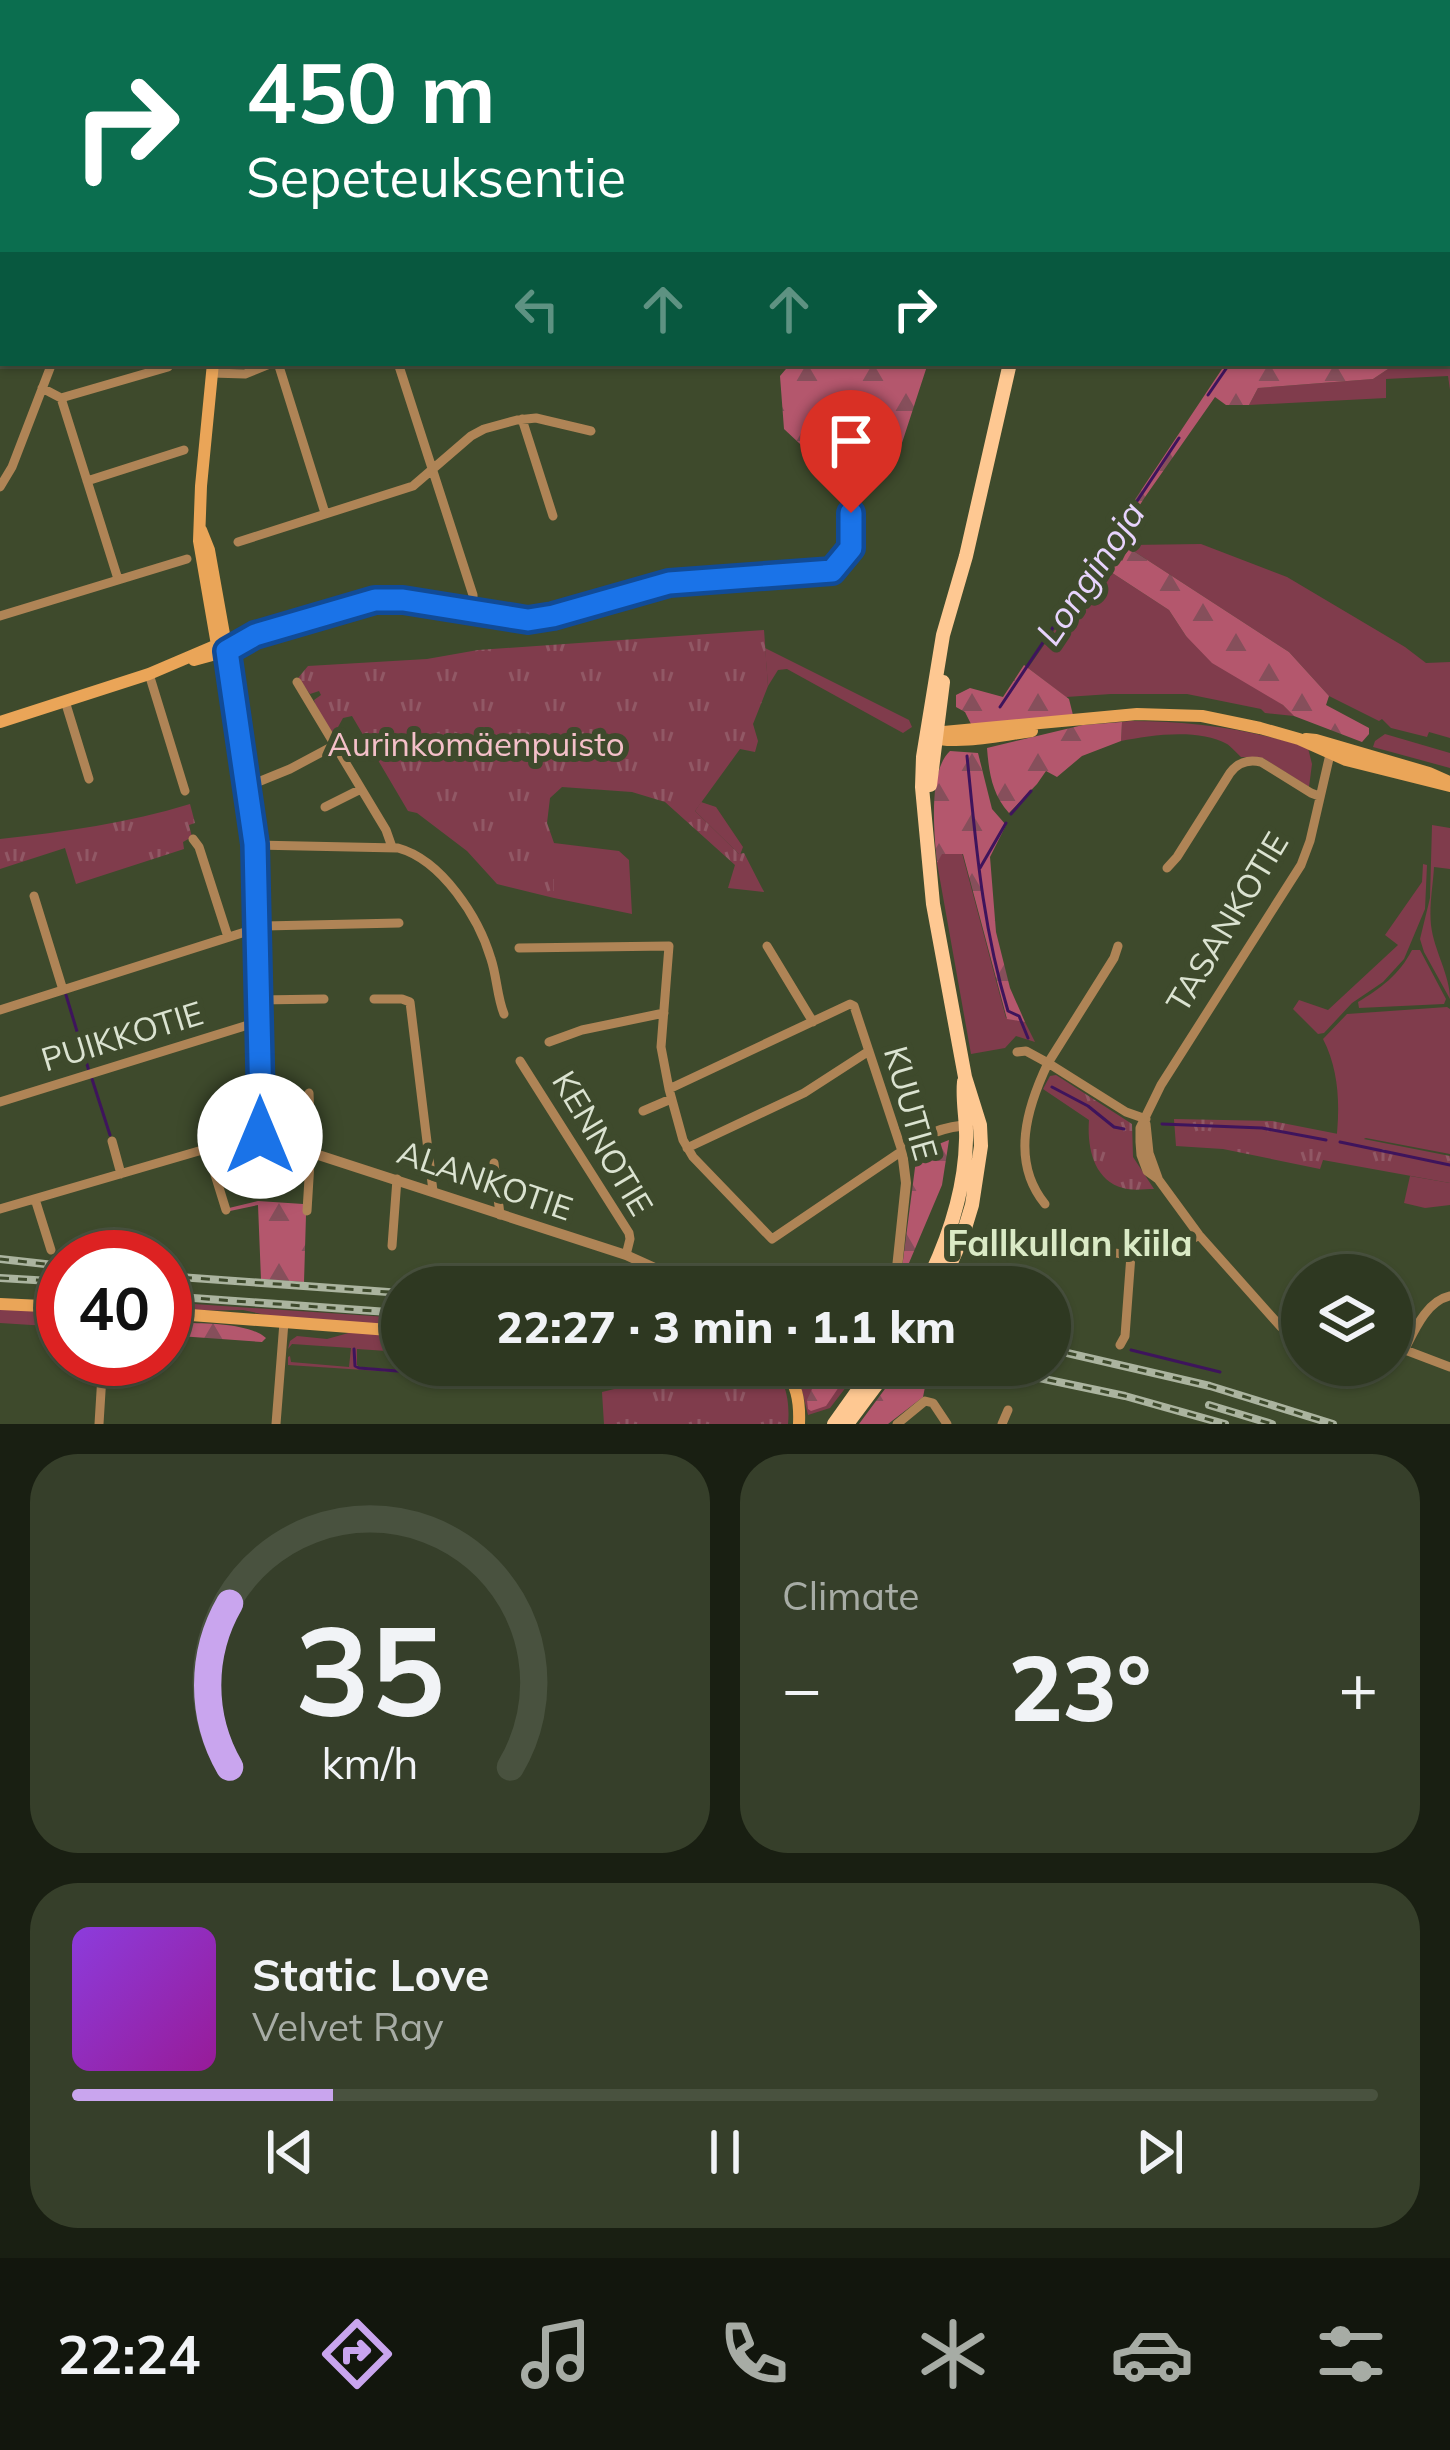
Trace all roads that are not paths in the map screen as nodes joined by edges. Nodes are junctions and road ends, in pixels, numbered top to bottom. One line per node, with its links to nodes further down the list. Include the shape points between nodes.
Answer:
1 (51, 366): 8 (street)
2 (267, 366): 7 (street, via 245,374)
3 (276, 366): 17 (street)
4 (399, 366): 13 (street)
5 (1009, 366): 31 (main road, via 943,634)
6 (168, 367): 9 (street)
7 (213, 368): 24 (main road, via 201,529)
8 (41, 388): 9 (street); 14 (street)
9 (62, 398): 15 (street)
10 (522, 419): 11 (street); 13 (street, via 476,433); 18 (street)
11 (591, 430)
12 (184, 450): 15 (street)
13 (432, 469): 17 (street, via 413,486); 22 (street)
14 (2, 479)
15 (87, 481): 21 (street)
16 (856, 482): 22 (street, via 851,548 832,571 669,583 538,619)
17 (325, 514): 19 (street)
18 (553, 516)
19 (238, 542)
20 (187, 559): 21 (street)
21 (118, 579): 23 (street)
22 (473, 612): 24 (street, via 375,600)
23 (0, 616)
24 (222, 648): 25 (main road); 36 (street)
25 (149, 674): 29 (main road); 38 (street)
26 (297, 682): 28 (street)
27 (319, 693): 28 (street)
28 (308, 700): 32 (street)
29 (65, 701): 30 (main road); 34 (street)
30 (0, 722)
31 (933, 736): 33 (main road, via 992,736 1137,714 1202,716); 73 (main road, via 926,810 933,904)
32 (335, 745): 36 (street); 37 (street)
33 (1331, 750): 35 (main road); 39 (street, TASANKOTIE)
34 (89, 779)
35 (1450, 784)
36 (248, 786): 42 (street)
37 (361, 789): 40 (street); 43 (street)
38 (185, 791)
39 (1319, 796): 44 (street, via 1261,762 1240,764); 72 (street, TASANKOTIE, via 1301,865)
40 (325, 807)
41 (194, 839): 50 (street)
42 (255, 844): 43 (street); 49 (street)
43 (392, 848): 60 (street, via 433,870 473,916)
44 (1167, 868)
45 (34, 896): 54 (street)
46 (370, 910): 48 (street)
47 (399, 922): 48 (street)
48 (370, 923): 49 (street)
49 (257, 927): 50 (street); 57 (street)
50 (228, 938): 54 (street)
51 (767, 946): 61 (street)
52 (1118, 946): 67 (street)
53 (519, 948): 59 (street, via 670,946)
54 (63, 990): 58 (street)
55 (325, 999): 57 (street)
56 (374, 999): 83 (street, via 410,1002)
57 (259, 1000): 62 (street)
58 (0, 1010)
59 (664, 1013): 63 (street); 69 (street)
60 (504, 1014)
61 (813, 1022): 64 (street, KUUTIE, via 854,1006); 69 (street)
62 (260, 1024): 70 (street, PUIKKOTIE); 74 (street)
63 (549, 1042)
64 (869, 1052): 76 (street); 79 (street, KUUTIE)
65 (1017, 1052): 67 (street)
66 (520, 1061): 94 (street, KENNOTIE, via 628,1233)
67 (1048, 1063): 72 (street); 85 (street, via 1024,1141 1030,1177)
68 (309, 1094): 78 (street)
69 (670, 1094): 71 (street); 76 (street)
70 (0, 1102)
71 (644, 1111)
72 (1145, 1119): 91 (street, via 1147,1171)
73 (973, 1125): 79 (street, via 934,1132); 98 (main road); 99 (main road, via 980,1162)
74 (260, 1136): 77 (street); 78 (street, ALANKOTIE)
75 (112, 1141): 81 (street)
76 (687, 1148): 79 (street, via 772,1239)
77 (207, 1149): 81 (street); 87 (street)
78 (310, 1151): 82 (street, ALANKOTIE); 88 (street)
79 (902, 1151): 97 (street, KUUTIE)
80 (494, 1163): 89 (street)
81 (121, 1174): 84 (street)
82 (397, 1179): 83 (street, ALANKOTIE); 93 (street)
83 (433, 1191): 89 (street, ALANKOTIE)
84 (35, 1199): 86 (street); 90 (street)
85 (1046, 1204)
86 (0, 1209)
87 (226, 1210)
88 (307, 1211)
89 (500, 1215): 94 (street, ALANKOTIE)
90 (45, 1230)
91 (1199, 1235): 95 (street, via 1166,1252); 105 (street)
92 (1086, 1243): 95 (street)
93 (392, 1246)
94 (626, 1255): 96 (street, ALANKOTIE)
95 (1131, 1255): 108 (street)
96 (650, 1266)
97 (897, 1266)
98 (936, 1266)
99 (949, 1266)
100 (1450, 1296): 107 (street, via 1432,1305)
101 (0, 1304): 102 (main road)
102 (36, 1306)
103 (192, 1317): 104 (main road)
104 (284, 1326): 106 (main road); 118 (street)
105 (1281, 1328)
106 (381, 1330)
107 (1413, 1336)
108 (1120, 1345)
109 (1413, 1352): 110 (street)
110 (1450, 1367)
111 (102, 1386): 117 (street)
112 (794, 1386): 116 (main road)
113 (861, 1386): 120 (main road)
114 (875, 1386): 121 (main road)
115 (1009, 1410): 124 (street)
116 (800, 1417): 119 (main road)
117 (99, 1424)
118 (276, 1424)
119 (812, 1424)
120 (834, 1424)
121 (847, 1424)
122 (897, 1424): 123 (street, via 928,1401)
123 (947, 1424)
124 (1002, 1424)

